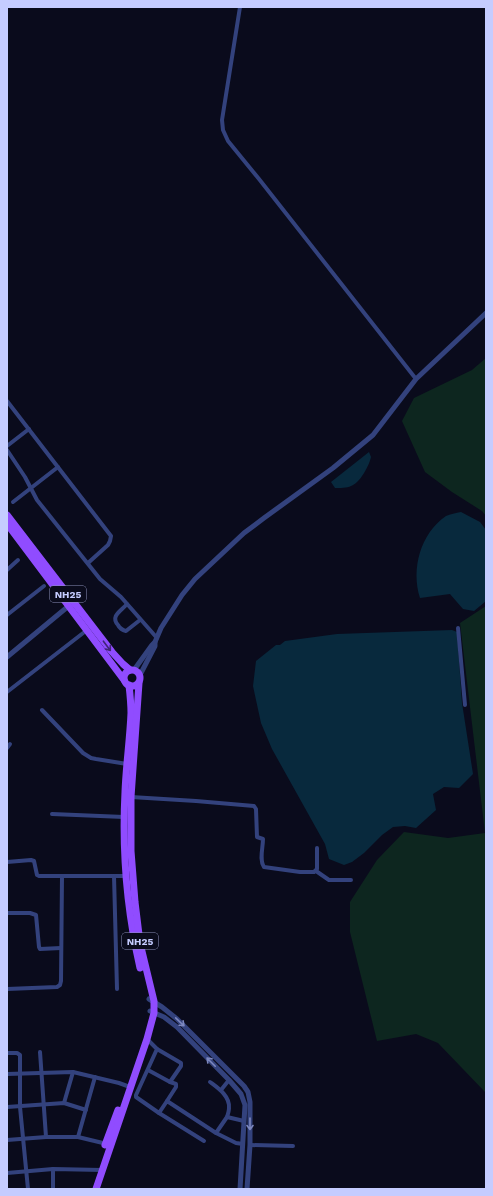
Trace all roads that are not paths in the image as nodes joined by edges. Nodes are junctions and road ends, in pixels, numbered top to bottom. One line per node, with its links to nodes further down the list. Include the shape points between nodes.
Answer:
1 (240, 7): 3 (street, via 222,120 228,141)
2 (486, 314): 3 (street)
3 (416, 379): 23 (street, via 374,435 244,533 195,579 182,595)
4 (7, 402): 5 (street)
5 (29, 429): 6 (street); 8 (street)
6 (7, 446)
7 (7, 450): 9 (street)
8 (58, 467): 9 (street); 14 (street, via 111,536 108,545)
9 (31, 488): 10 (street); 14 (street, via 37,500)
10 (13, 502)
11 (7, 515): 17 (main road, NH25)
12 (7, 524): 17 (main road, NH25)
13 (18, 560): 15 (street)
14 (88, 563): 18 (street, via 100,579)
15 (7, 570)
16 (44, 586): 19 (street)
17 (72, 604): 22 (main road, NH25); 24 (street); 25 (main road, NH25, one-way to 25, via 117,658)
18 (127, 604): 20 (street); 20 (street, via 115,616 115,622 126,631)
19 (7, 616)
20 (140, 620): 23 (street)
21 (458, 628): 28 (street)
22 (87, 630): 26 (main road, NH25); 27 (street)
23 (156, 640): 25 (street)
24 (7, 656)
25 (136, 675): 26 (main road, via 136,685); 26 (main road, via 127,672); 33 (main road, NH25)
26 (127, 683): 32 (main road, NH25, via 131,712)
27 (7, 692)
28 (465, 705)
29 (42, 710): 32 (street, via 90,758)
30 (10, 744): 31 (street)
31 (7, 748)
32 (127, 764): 35 (main road, NH25)
33 (130, 797): 38 (street, via 254,806 257,837 263,839 263,866 300,872); 47 (main road, NH25, via 134,902)
34 (52, 814): 35 (street)
35 (124, 817): 41 (main road, NH25)
36 (317, 848): 38 (street)
37 (7, 862): 39 (street, via 31,860 35,863 39,876)
38 (316, 871): 42 (street, via 329,880)
39 (62, 876): 40 (street); 44 (street)
40 (114, 876): 41 (street); 46 (street)
41 (127, 876): 47 (main road, NH25, via 134,939)
42 (351, 880)
43 (7, 913): 44 (street, via 36,915 40,949)
44 (61, 948): 45 (street, via 60,985)
45 (7, 989)
46 (117, 989)
47 (151, 1000): 48 (main road, NH25); 81 (street, one-way to 81, via 177,1019 244,1086 250,1102)
48 (152, 1012): 49 (main road, NH25); 59 (street, one-way to 48, via 177,1027); 62 (main road, NH25)
49 (147, 1039): 50 (street); 62 (main road, NH25)
50 (157, 1049): 53 (street); 60 (street, via 181,1063)
51 (40, 1052): 56 (street)
52 (7, 1053): 55 (street, via 20,1055)
53 (148, 1070): 60 (street); 70 (street, via 136,1097)
54 (73, 1072): 56 (street); 58 (street); 65 (street)
55 (20, 1073): 56 (street); 57 (street); 68 (street)
56 (42, 1073): 66 (street)
57 (7, 1074)
58 (96, 1077): 62 (street); 69 (street)
59 (229, 1080): 63 (street); 72 (street, via 241,1094 245,1106)
60 (170, 1082): 64 (street, via 176,1086)
61 (210, 1082): 63 (street)
62 (128, 1086): 79 (main road, NH25)
63 (221, 1090): 71 (street, via 229,1106)
64 (167, 1100): 70 (street); 73 (street)
65 (64, 1103): 66 (street); 69 (street)
66 (44, 1105): 68 (street); 74 (street)
67 (7, 1107): 68 (street)
68 (20, 1107): 76 (street)
69 (86, 1110): 75 (street)
70 (159, 1113): 78 (street)
71 (227, 1117): 72 (street); 73 (street)
72 (244, 1121): 80 (street)
73 (216, 1132): 80 (street)
74 (46, 1137): 75 (street); 76 (street)
75 (78, 1137): 79 (street)
76 (24, 1139): 77 (street); 85 (street)
77 (7, 1140)
78 (204, 1141)
79 (108, 1144): 84 (main road, NH25)
80 (243, 1144): 91 (street)
81 (250, 1145): 82 (street); 92 (street)
82 (293, 1146)
83 (53, 1170): 84 (street); 85 (street); 88 (street)
84 (100, 1170): 89 (main road, NH25); 90 (main road, NH25)
85 (26, 1172): 86 (street); 87 (street)
86 (7, 1174)
87 (28, 1189)
88 (53, 1189)
89 (91, 1189)
90 (96, 1189)
91 (240, 1189)
92 (247, 1189)

